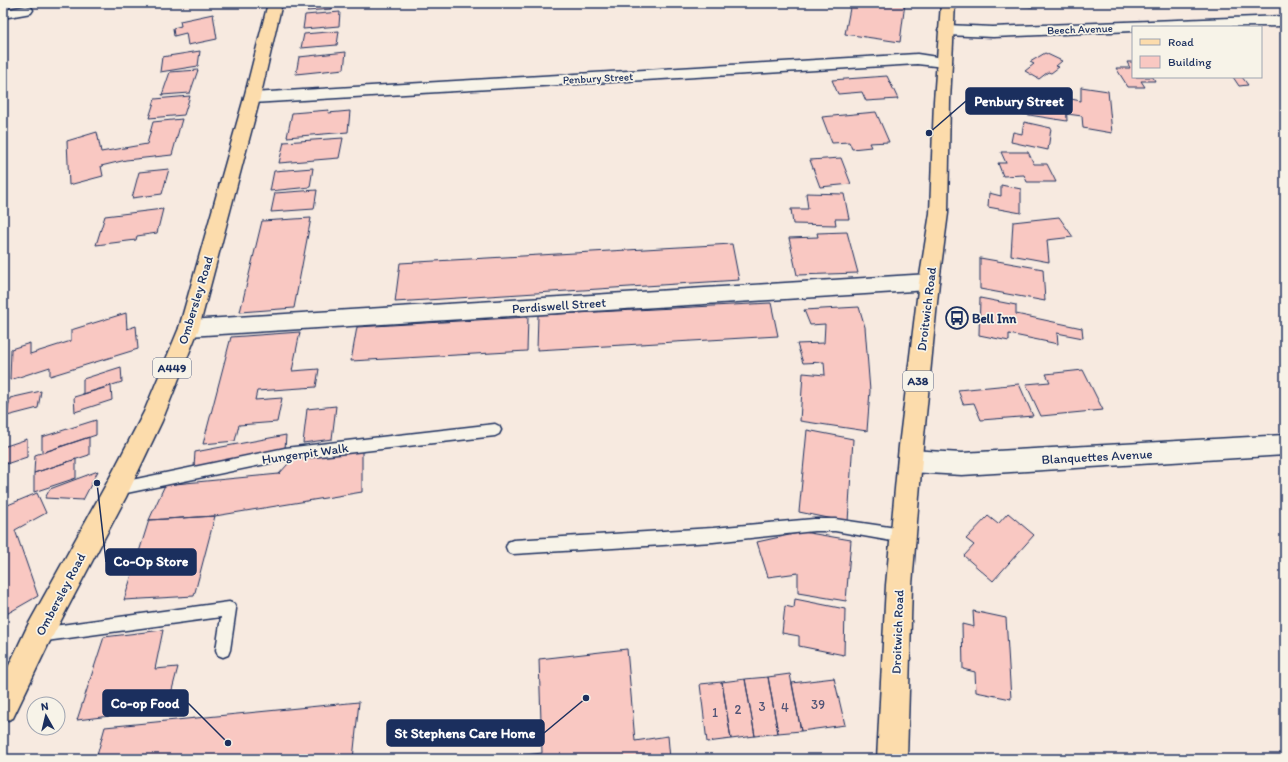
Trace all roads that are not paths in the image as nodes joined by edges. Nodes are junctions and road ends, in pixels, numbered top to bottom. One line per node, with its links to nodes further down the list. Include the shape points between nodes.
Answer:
1 (275, 3): 10 (main road, Ombersley Road / A449)
2 (948, 3): 8 (main road, Droitwich Road / A38)
3 (26, 10): 4 (street)
4 (3, 14)
5 (1285, 21): 6 (street, Beech Avenue)
6 (1152, 26)
7 (1132, 27): 8 (street, Beech Avenue, via 993,32)
8 (946, 30): 9 (main road, Droitwich Road / A38)
9 (944, 62): 10 (street, Penbury Street, via 916,59); 11 (main road, Droitwich Road / A38, via 939,213)
10 (252, 98): 12 (main road, Ombersley Road / A449)
11 (929, 282): 12 (street, Perdiswell Street); 15 (main road, Droitwich Road / A38)
12 (189, 328): 16 (main road, Ombersley Road / A449, via 154,414)
13 (495, 430): 16 (lane, Hungerpit Walk, via 285,454)
14 (1285, 445): 15 (street, Blanquettes Avenue, via 962,464)
15 (910, 461): 17 (main road, Droitwich Road / A38)
16 (117, 489): 19 (main road, Ombersley Road / A449)
17 (903, 536): 18 (lane, via 835,525 814,525 713,536); 22 (main road, Droitwich Road / A38)
18 (513, 547)
19 (38, 635): 20 (lane, via 229,609); 21 (main road, Ombersley Road / A449)
20 (223, 650)
21 (3, 708)
22 (892, 759)

